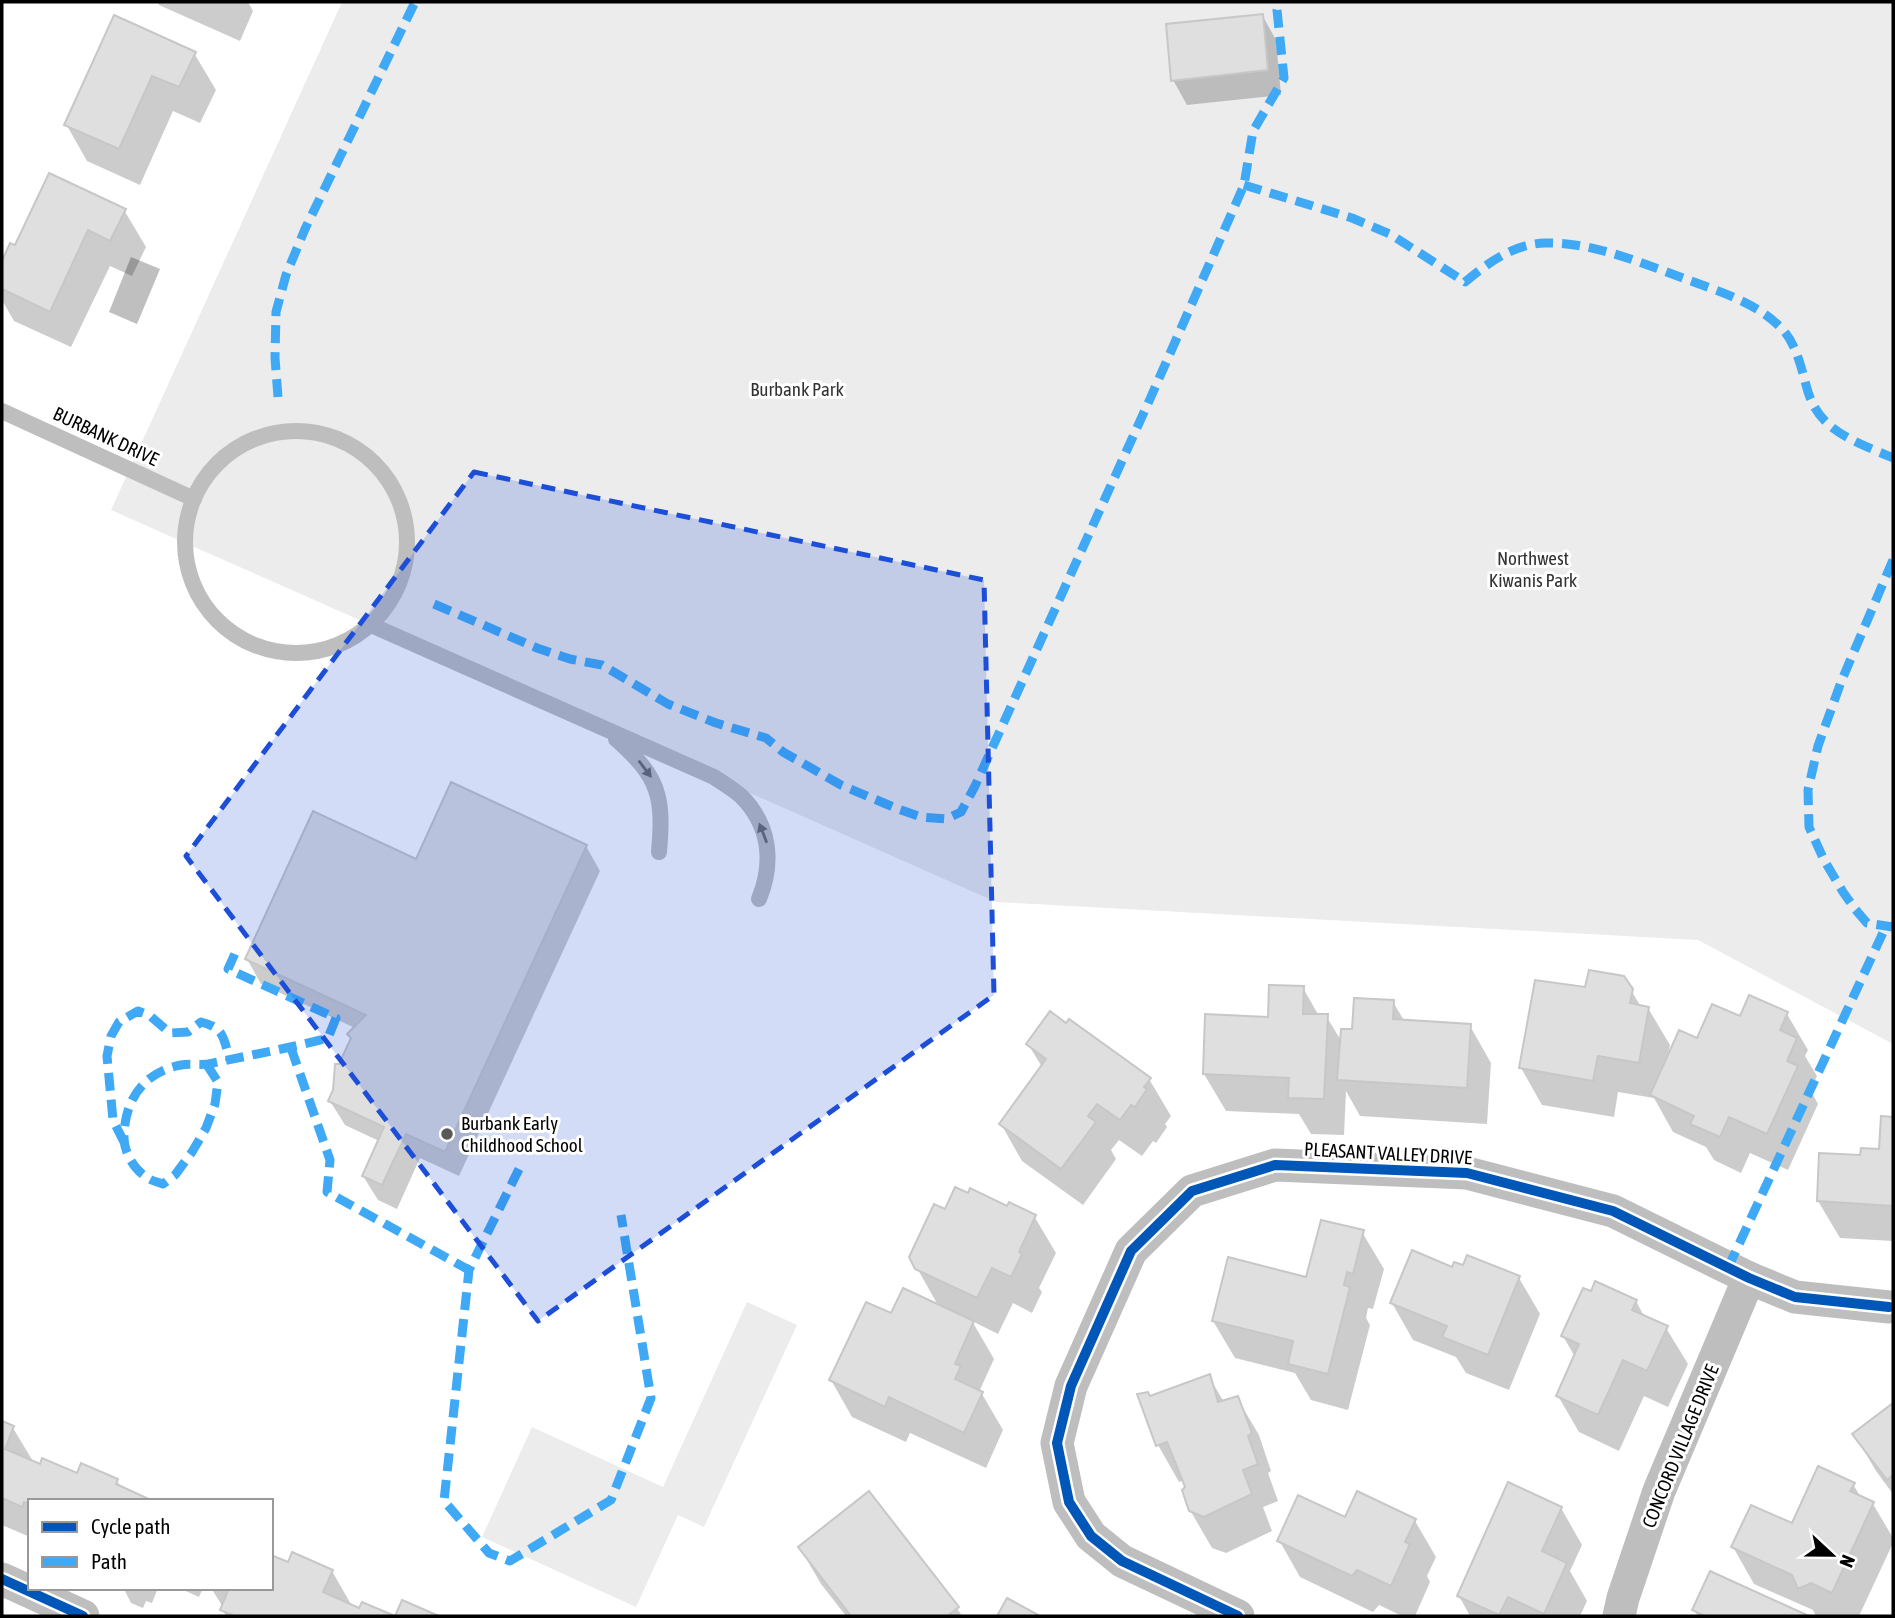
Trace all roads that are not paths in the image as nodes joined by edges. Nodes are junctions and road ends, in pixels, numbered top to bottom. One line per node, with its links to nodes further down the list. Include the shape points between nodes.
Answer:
1 (2, 411): 2 (lane, BURBANK DRIVE)
2 (194, 499): 3 (lane, via 186,527 186,558 194,587 210,613 231,633 258,648 288,654 318,652 346,642); 3 (lane, via 225,457 247,442 273,433 325,435 371,459 401,503 407,555 389,605)
3 (371, 625): 4 (lane)
4 (594, 724): 5 (lane, one-way to 5, via 640,760 653,779 660,800); 6 (lane, one-way to 4, via 769,863 767,845 761,826 740,796 714,777)
5 (659, 852)
6 (759, 899)
7 (1749, 1278): 8 (street, PLEASANT VALLEY DRIVE, via 1796,1297); 11 (street, PLEASANT VALLEY DRIVE, via 1613,1210 1467,1173 1275,1165 1192,1191 1130,1251 1071,1386 1057,1443 1069,1502 1091,1536 1122,1562); 12 (street, CONCORD VILLAGE DRIVE, via 1659,1491)
8 (1889, 1307)
9 (2, 1579): 10 (street)
10 (83, 1616)
11 (1238, 1616)
12 (1619, 1616)

